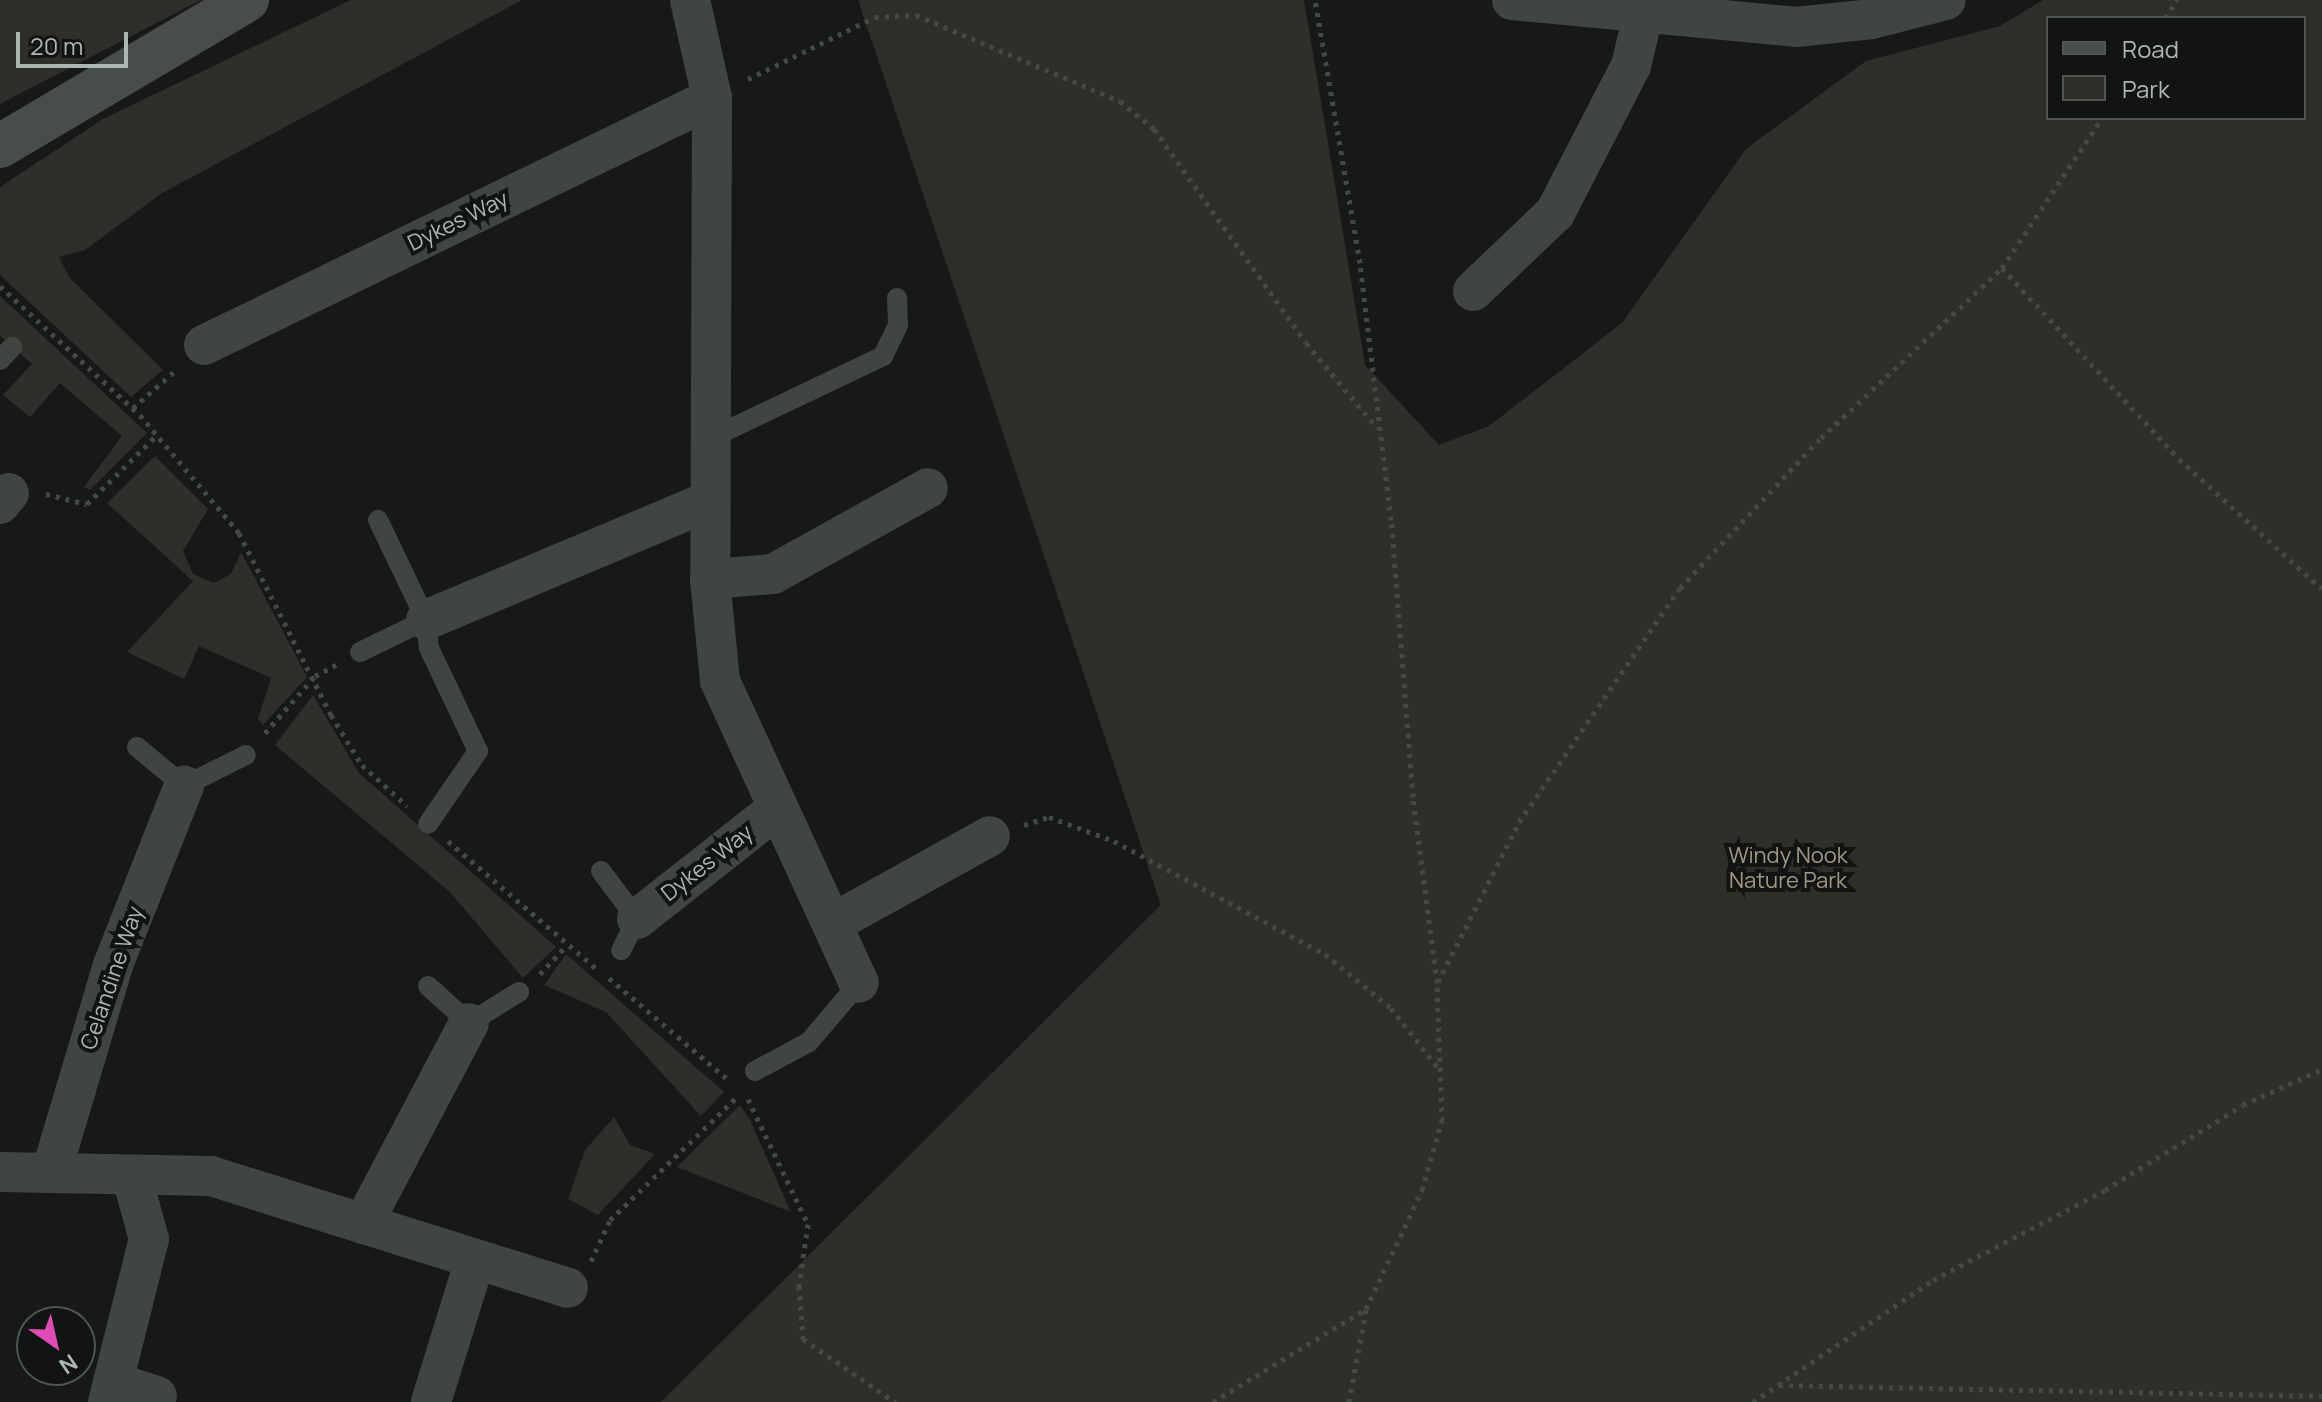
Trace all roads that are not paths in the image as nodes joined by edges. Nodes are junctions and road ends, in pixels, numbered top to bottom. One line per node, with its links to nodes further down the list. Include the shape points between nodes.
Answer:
1 (247, 0): 8 (street)
2 (690, 0): 7 (street, Dykes Way)
3 (1512, 0): 5 (street)
4 (1946, 0): 6 (street, via 1872,19 1796,27)
5 (1568, 2): 6 (street)
6 (1644, 11): 9 (street, via 1631,66 1555,213)
7 (712, 98): 11 (street, Dykes Way); 12 (street, Dykes Way)
8 (0, 146)
9 (1473, 291)
10 (897, 298): 12 (lane, via 898,325 883,356)
11 (204, 345)
12 (709, 439): 14 (street, Dykes Way)
13 (928, 488): 16 (street, via 773,574)
14 (709, 501): 16 (street, Dykes Way); 17 (street)
15 (378, 520): 17 (lane)
16 (710, 579): 22 (street, Dykes Way, via 720,681)
17 (426, 620): 18 (lane); 23 (lane, via 429,648 478,751)
18 (360, 652)
19 (137, 747): 21 (lane)
20 (246, 755): 21 (lane)
21 (184, 786): 34 (street, Celandine Way, via 113,965)
22 (778, 808): 26 (street, Dykes Way); 27 (street, Dykes Way)
23 (428, 824)
24 (990, 836): 26 (street)
25 (601, 871): 27 (lane)
26 (835, 922): 28 (street, Dykes Way)
27 (629, 934)
28 (859, 983): 32 (lane, via 809,1042)
29 (428, 986): 31 (lane)
30 (519, 992): 31 (lane)
31 (469, 1023): 36 (street)
32 (755, 1071)
33 (0, 1172): 34 (street)
34 (51, 1173): 35 (street)
35 (131, 1174): 36 (street, via 211,1176); 39 (street, via 149,1239)
36 (363, 1224): 37 (street)
37 (475, 1260): 38 (street); 41 (street)
38 (568, 1288)
39 (110, 1392): 40 (street)
40 (157, 1396)
41 (431, 1402)

